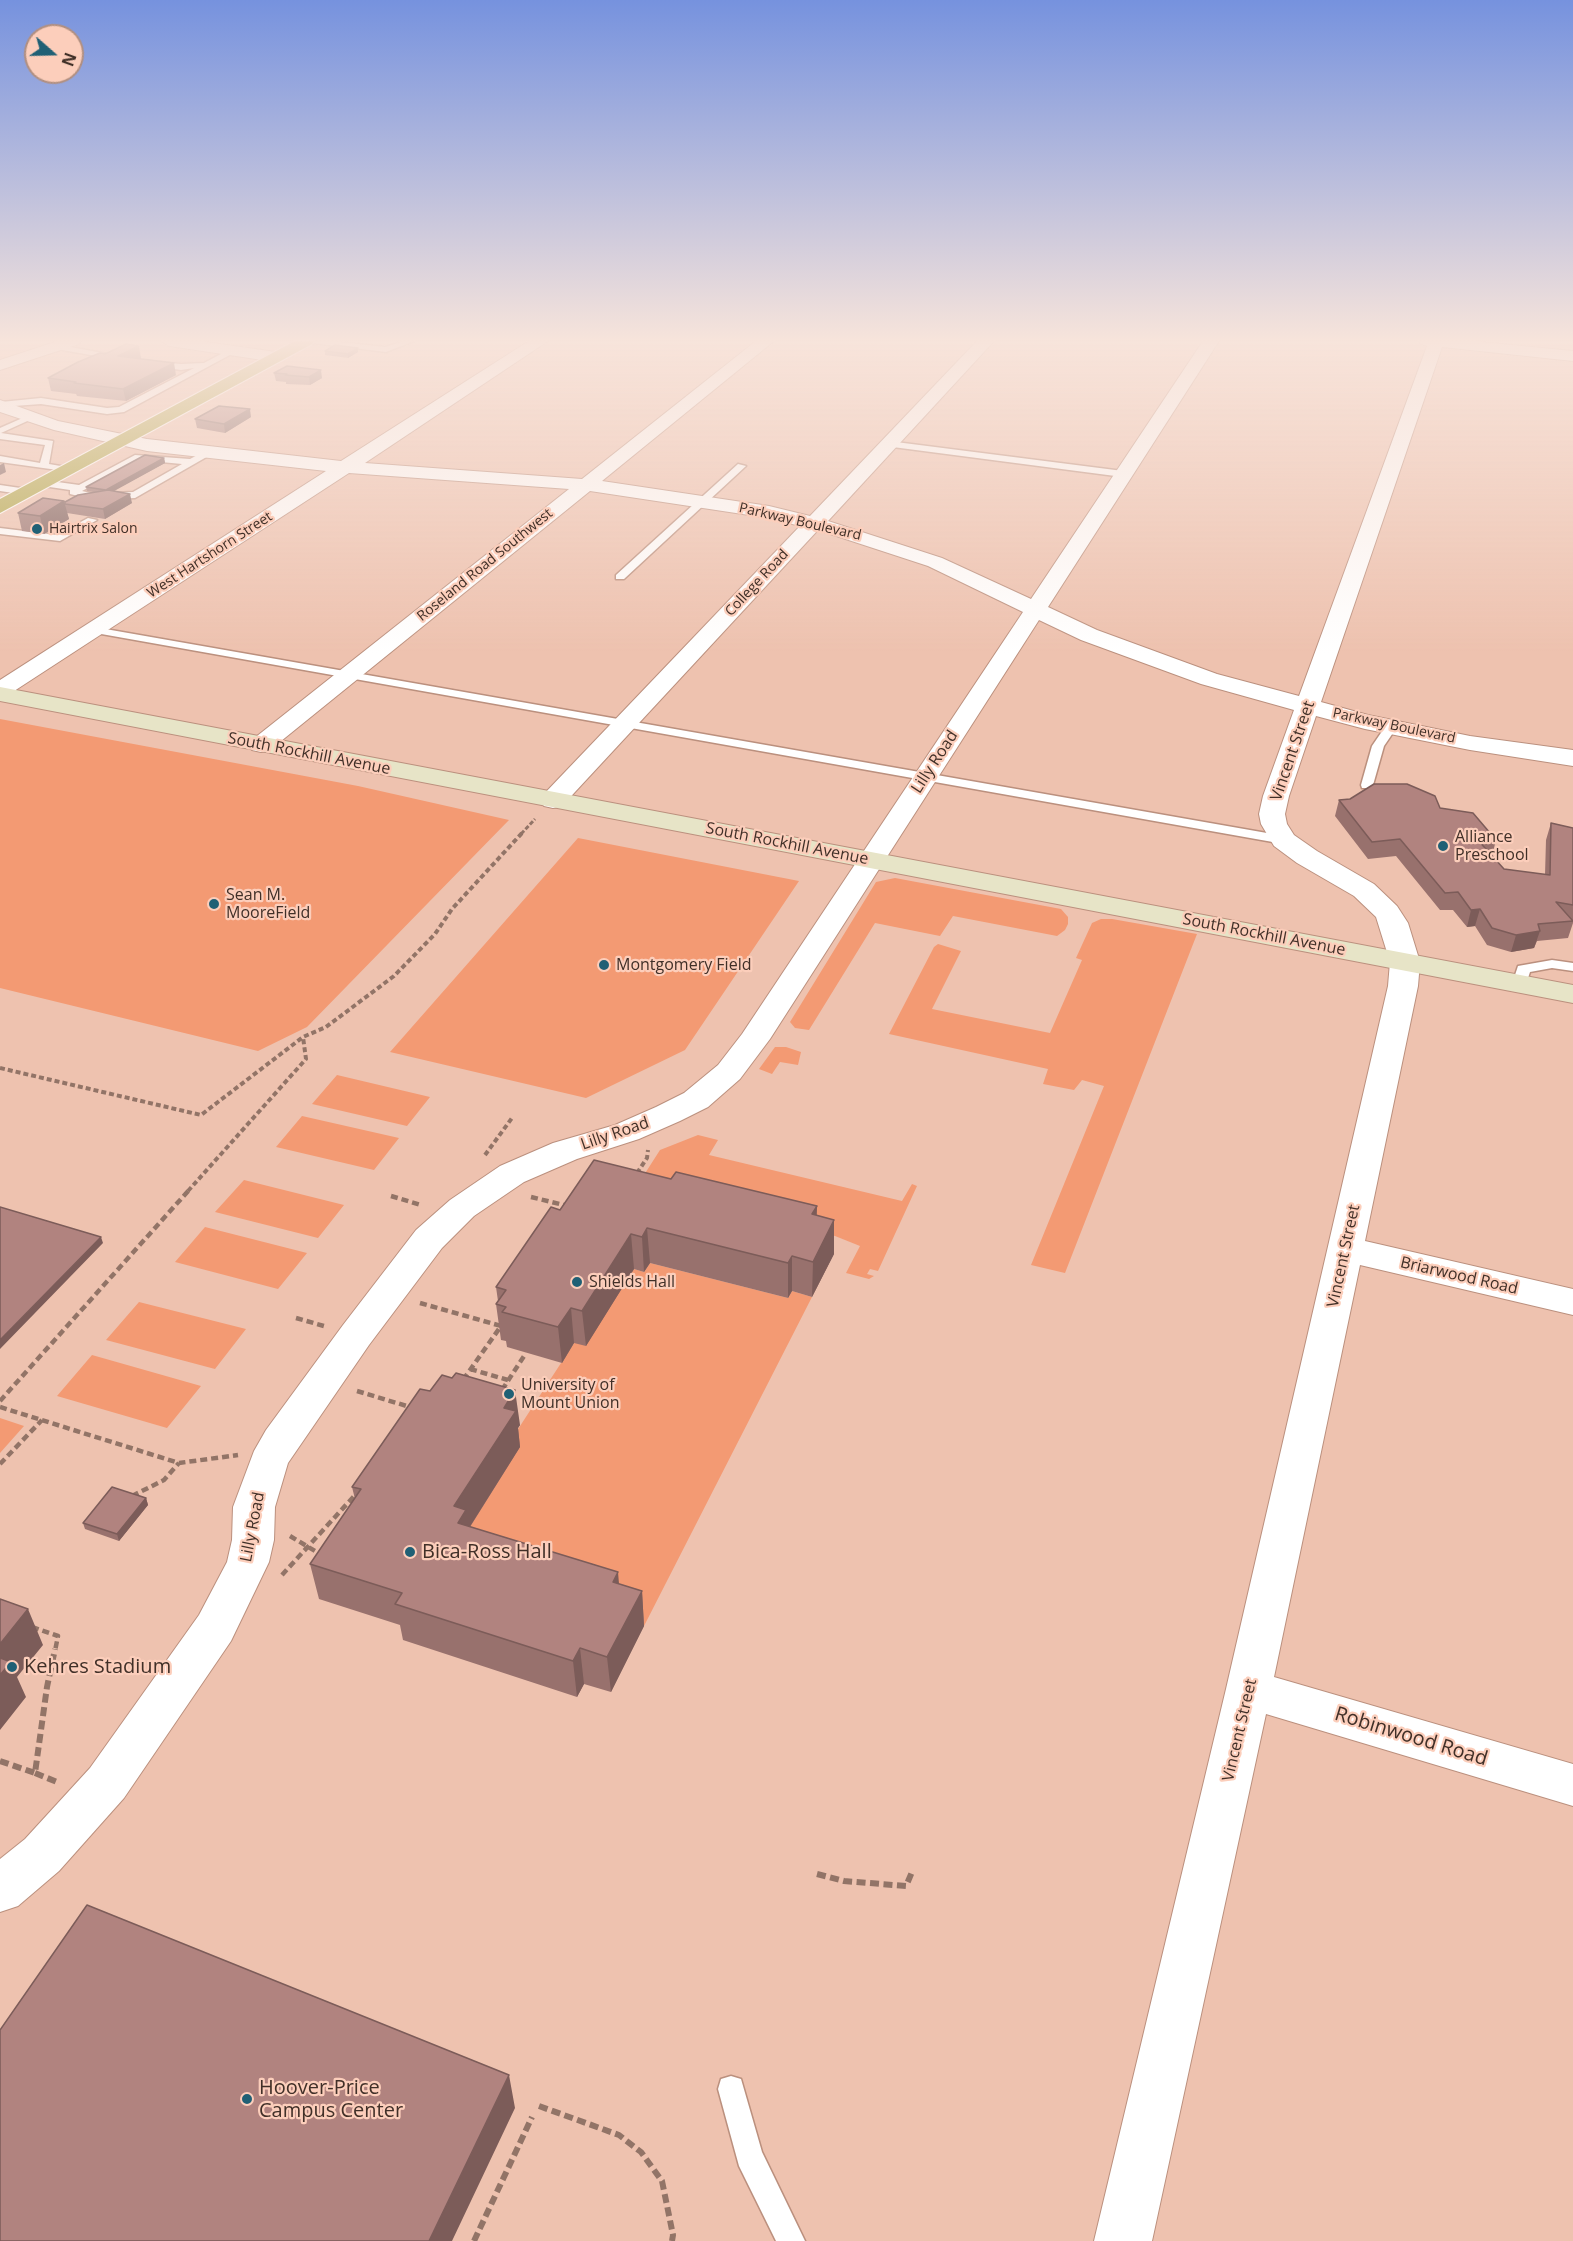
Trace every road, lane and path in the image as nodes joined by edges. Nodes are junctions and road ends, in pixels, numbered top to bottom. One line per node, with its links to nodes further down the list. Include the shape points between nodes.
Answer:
1 (49, 446): 15 (lane)
2 (114, 446): 15 (highway, via 69,470)
3 (143, 446): 10 (street, Parkway Boulevard)
4 (379, 446): 13 (street, West Hartshorn Street)
5 (635, 446): 16 (street, Roseland Road Southwest)
6 (886, 446): 22 (street, College Road)
7 (900, 446): 14 (lane)
8 (1142, 446): 14 (street, Lilly Road)
9 (1396, 446): 29 (street, Vincent Street)
10 (199, 458): 13 (street, Parkway Boulevard); 18 (lane, via 138,457); 18 (lane, via 135,495 95,497 73,492)
11 (0, 459): 15 (lane)
12 (741, 466): 19 (lane)
13 (346, 467): 16 (street, Parkway Boulevard); 26 (street, West Hartshorn Street)
14 (1123, 474): 25 (street, Lilly Road)
15 (38, 480): 17 (lane); 18 (lane); 20 (highway)
16 (585, 485): 19 (street, Parkway Boulevard); 27 (street, Roseland Road Southwest)
17 (0, 488)
18 (80, 488)
19 (701, 501): 22 (street, Parkway Boulevard); 24 (lane)
20 (0, 507)
21 (92, 520): 23 (lane, via 54,539)
22 (813, 523): 25 (street, Parkway Boulevard, via 873,539 935,562); 30 (street, College Road)
23 (0, 531)
24 (620, 577)
25 (1035, 608): 29 (street, Parkway Boulevard, via 1089,635 1154,660); 34 (street, Lilly Road)
26 (94, 630): 27 (lane); 28 (street, West Hartshorn Street)
27 (349, 674): 30 (lane); 32 (street, Roseland Road Southwest)
28 (0, 692): 32 (street, South Rockhill Avenue)
29 (1308, 707): 31 (street, Parkway Boulevard); 37 (street, Vincent Street, via 1272,814)
30 (624, 723): 34 (lane); 36 (street, College Road)
31 (1391, 727): 33 (street, Parkway Boulevard); 35 (lane, via 1378,746)
32 (261, 745): 36 (street, South Rockhill Avenue)
33 (1573, 758)
34 (926, 776): 37 (lane); 38 (street, Lilly Road)
35 (1367, 785)
36 (553, 800): 38 (street, South Rockhill Avenue); 43 (path, via 394,976 326,1027)
37 (1284, 840): 39 (street, Vincent Street, via 1377,900 1394,923)
38 (871, 860): 39 (street, South Rockhill Avenue); 66 (street, Lilly Road, via 729,1072 696,1100 627,1132 512,1174 462,1208 429,1239 401,1274)
39 (1405, 962): 41 (street, South Rockhill Avenue); 53 (street, Vincent Street)
40 (1573, 967): 41 (lane, via 1552,964 1522,969)
41 (1520, 984): 42 (street, South Rockhill Avenue)
42 (1573, 994)
43 (303, 1037): 44 (path, via 201,1115); 62 (path, via 306,1059)
44 (0, 1068)
45 (512, 1118): 47 (path)
46 (648, 1150): 48 (path)
47 (479, 1163)
48 (636, 1175)
49 (525, 1195): 52 (path)
50 (391, 1196): 51 (path)
51 (422, 1205)
52 (576, 1208)
53 (1345, 1249): 54 (street, Briarwood Road); 76 (street, Vincent Street)
54 (1573, 1302)
55 (420, 1303): 57 (path, via 501,1326)
56 (526, 1353): 58 (path)
57 (471, 1369): 58 (path); 60 (path)
58 (508, 1380): 61 (path)
59 (348, 1388): 64 (path)
60 (457, 1388)
61 (496, 1398)
62 (0, 1401)
63 (0, 1407): 65 (path)
64 (419, 1410)
65 (42, 1420): 67 (path); 68 (path)
66 (274, 1451): 67 (path); 81 (street, Lilly Road, via 254,1507 248,1562 215,1628 107,1783 42,1855)
67 (179, 1463): 70 (path, via 164,1480)
68 (0, 1464)
69 (364, 1485): 72 (path)
70 (128, 1498)
71 (284, 1533): 72 (path)
72 (308, 1547): 73 (path); 74 (path)
73 (325, 1556)
74 (274, 1583)
75 (29, 1626): 77 (path, via 58,1636 46,1687 35,1773)
76 (1249, 1689): 78 (street, Robinwood Road); 88 (street, Vincent Street)
77 (0, 1761)
78 (1573, 1785)
79 (912, 1872): 80 (path, via 906,1886 844,1881)
80 (817, 1874)
81 (0, 1889)
82 (731, 2088): 87 (lane, via 749,2156)
83 (539, 2106): 86 (path, via 619,2135 641,2152 662,2181)
84 (532, 2117): 85 (path)
85 (474, 2241)
86 (672, 2241)
87 (791, 2241)
88 (1123, 2241)

